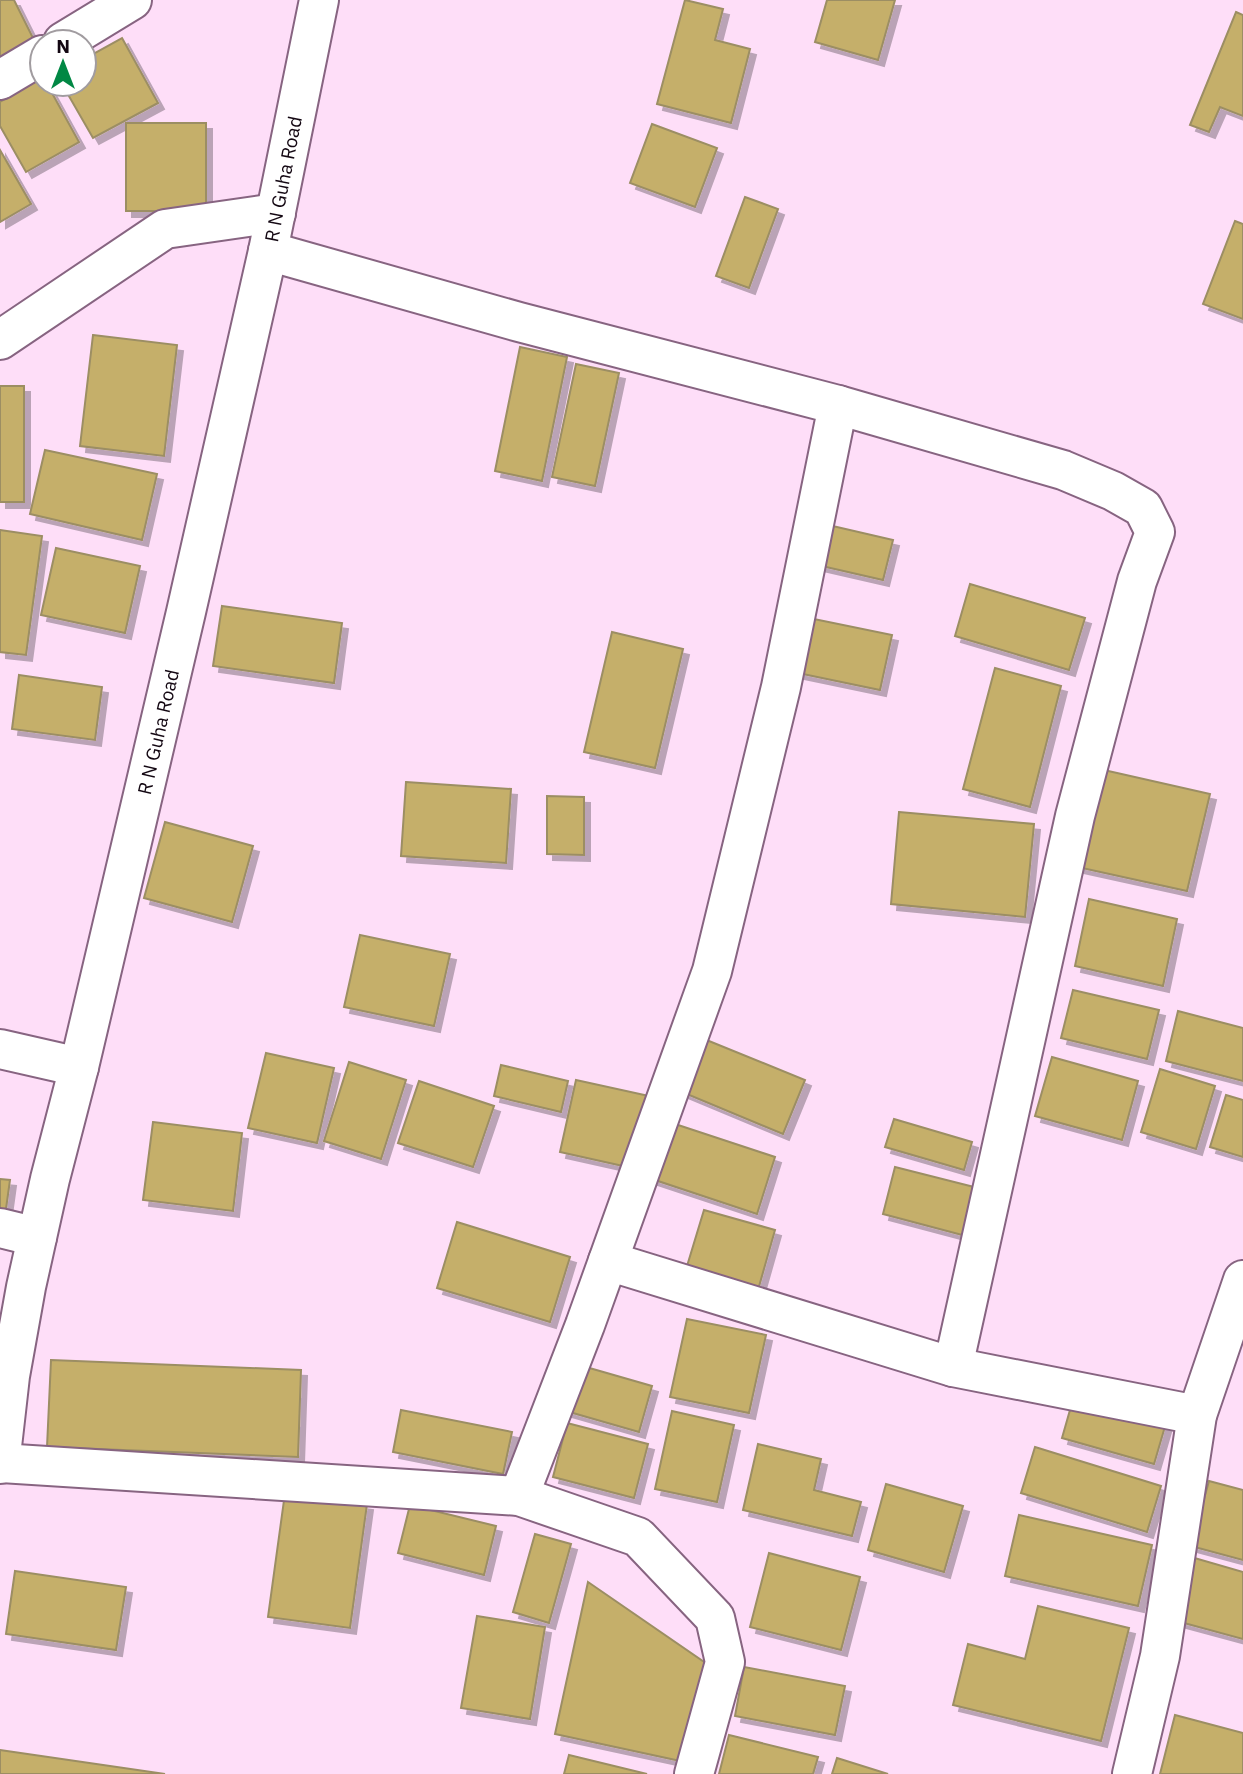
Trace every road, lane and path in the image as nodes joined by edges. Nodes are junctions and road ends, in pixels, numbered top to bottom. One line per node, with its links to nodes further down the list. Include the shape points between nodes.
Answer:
1 (132, 0): 3 (street)
2 (318, 0): 6 (street, R N Guha Road)
3 (86, 28)
4 (28, 63): 5 (street)
5 (0, 80)
6 (276, 213): 7 (street, R N Guha Road); 8 (street, via 165,229)
7 (268, 251): 9 (street); 11 (street, R N Guha Road)
8 (0, 340)
9 (838, 405): 14 (street, via 781,687 712,971); 16 (street, via 1063,470 1143,508 1155,533 1074,816)
10 (0, 1049): 11 (street)
11 (79, 1067): 13 (street, R N Guha Road)
12 (0, 1228): 13 (street)
13 (37, 1237): 18 (street, R N Guha Road, via 10,1376)
14 (608, 1261): 16 (street); 19 (street)
15 (1243, 1280): 17 (street)
16 (953, 1367): 17 (street)
17 (1198, 1415): 21 (street, via 1160,1656)
18 (0, 1464): 19 (street)
19 (519, 1496): 20 (street, via 638,1538 715,1618 725,1662)
20 (694, 1774)
21 (1132, 1774)

